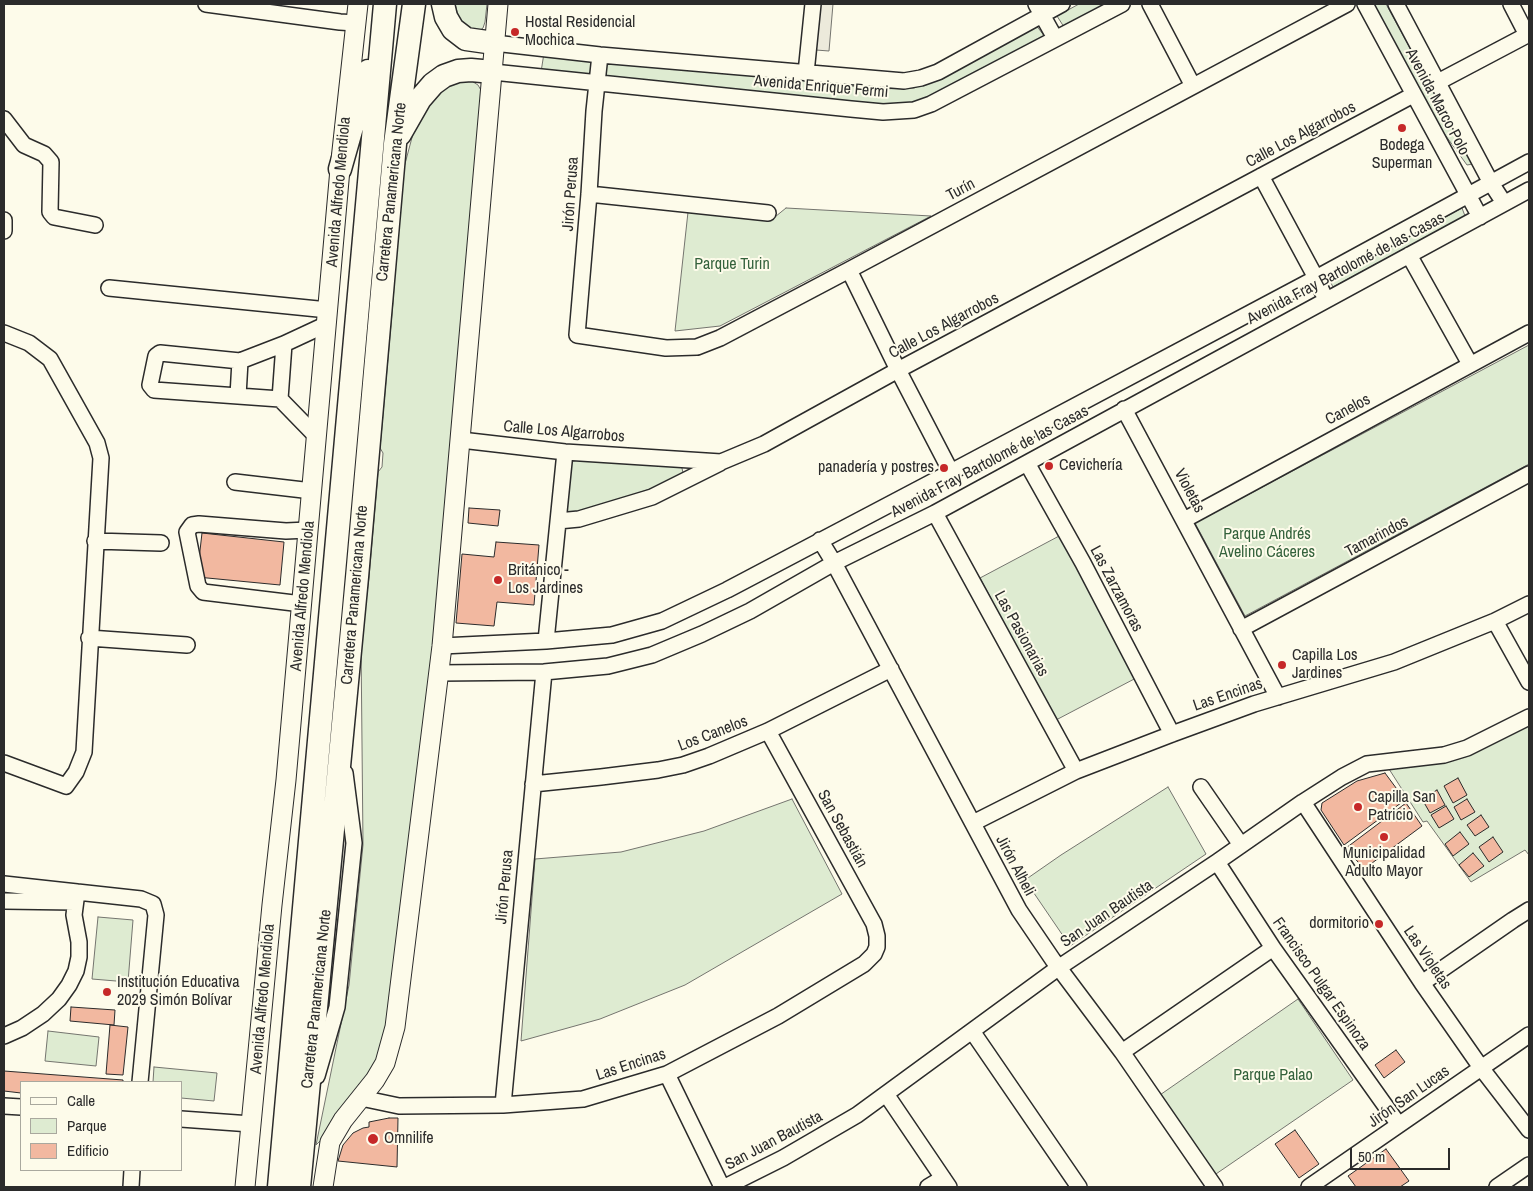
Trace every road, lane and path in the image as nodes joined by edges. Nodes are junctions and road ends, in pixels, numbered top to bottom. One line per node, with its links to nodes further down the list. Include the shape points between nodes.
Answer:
1 (206, 4): 16 (street)
2 (358, 4): 16 (main road, Avenida Alfredo Mendiola)
3 (414, 4): 28 (highway, Carretera Panamericana Norte)
4 (443, 4): 19 (highway, via 453,29 466,40)
5 (498, 4): 19 (main road)
6 (813, 4): 22 (street)
7 (1062, 4): 14 (street, Avenida Enrique Fermi)
8 (1122, 4): 18 (street, Avenida Enrique Fermi)
9 (1150, 4): 25 (street)
10 (1347, 4): 25 (street, Turín)
11 (1364, 4): 26 (street, Avenida Marco Polo)
12 (1396, 4): 23 (street, Avenida Marco Polo)
13 (1511, 4): 17 (street)
14 (1039, 9): 18 (street); 22 (street, Avenida Enrique Fermi, via 938,72 921,78 887,81)
15 (384, 13): 30 (highway); 128 (highway, Carretera Panamericana Norte)
16 (356, 23): 30 (main road, Avenida Alfredo Mendiola)
17 (1528, 34): 23 (street)
18 (1055, 38): 24 (street, Avenida Enrique Fermi, via 914,110 859,110)
19 (494, 42): 20 (street, Avenida Enrique Fermi); 21 (main road)
20 (600, 55): 22 (street, Avenida Enrique Fermi); 24 (street, Jirón Perusa)
21 (493, 72): 24 (street, Avenida Enrique Fermi); 28 (highway, via 458,71 438,80 420,99); 59 (main road)
22 (806, 73)
23 (1438, 82): 32 (street, Avenida Marco Polo)
24 (598, 83): 34 (street, Jirón Perusa)
25 (1193, 86): 43 (street, Turín)
26 (1413, 96): 31 (street, Calle Los Algarrobos); 35 (street, Avenida Marco Polo)
27 (4, 119): 40 (street, via 24,145 44,154 51,162 50,212 54,218)
28 (395, 144): 129 (highway, Carretera Panamericana Norte)
29 (1529, 162): 32 (street, Avenida Fray Bartolomé de las Casas)
30 (340, 169): 47 (main road, Avenida Alfredo Mendiola)
31 (1262, 176): 44 (street); 54 (street, Calle Los Algarrobos)
32 (1491, 183): 35 (street, Avenida Fray Bartolomé de las Casas); 36 (street, Avenida Marco Polo)
33 (1529, 190): 36 (street, Avenida Fray Bartolomé de las Casas)
34 (589, 194): 37 (street); 50 (street, Jirón Perusa)
35 (1468, 195): 38 (street, Avenida Marco Polo); 44 (street, Avenida Fray Bartolomé de las Casas)
36 (1504, 204): 38 (street, Avenida Fray Bartolomé de las Casas)
37 (768, 212)
38 (1480, 217): 42 (street, Avenida Fray Bartolomé de las Casas)
39 (4, 220): 41 (street)
40 (95, 225)
41 (4, 230)
42 (1409, 255): 46 (street, Avenida Fray Bartolomé de las Casas); 53 (street)
43 (849, 270): 50 (street, Turín, via 697,347 666,348); 54 (street)
44 (1316, 278): 46 (street); 63 (street, Avenida Fray Bartolomé de las Casas)
45 (109, 288): 47 (street)
46 (1326, 300): 57 (street, Avenida Fray Bartolomé de las Casas)
47 (328, 317): 51 (street); 58 (main road, Avenida Alfredo Mendiola)
48 (1529, 332): 53 (street, Canelos)
49 (4, 333): 72 (street, via 29,343 50,359 97,442 101,458)
50 (577, 335)
51 (284, 344): 52 (street); 56 (street)
52 (240, 360): 55 (street); 55 (street, via 160,353 156,356 150,385 154,390)
53 (1470, 364): 68 (street, Canelos)
54 (898, 370): 61 (street, Calle Los Algarrobos, via 764,444); 63 (street)
55 (238, 396): 56 (street)
56 (280, 399): 58 (street)
57 (1124, 409): 62 (street, Avenida Fray Bartolomé de las Casas); 68 (street, Violetas)
58 (317, 437): 66 (main road, Avenida Alfredo Mendiola)
59 (461, 440): 60 (street, Calle Los Algarrobos); 82 (main road)
60 (565, 452): 61 (street, Calle Los Algarrobos); 69 (street)
61 (721, 462): 69 (street, via 652,497 579,519)
62 (1027, 463): 67 (street, Avenida Fray Bartolomé de las Casas); 90 (street, Las Zarzamoras)
63 (951, 472): 71 (street, Avenida Fray Bartolomé de las Casas)
64 (1529, 474): 78 (street, Tamarindos)
65 (235, 482): 66 (street)
66 (312, 491): 70 (main road, Avenida Alfredo Mendiola)
67 (936, 512): 74 (street, Avenida Fray Bartolomé de las Casas); 92 (street, Las Pasionarias)
68 (1184, 520): 78 (street, Violetas)
69 (558, 521): 80 (street)
70 (308, 530): 75 (main road, Avenida Alfredo Mendiola); 75 (street, via 199,524 192,525 187,532 198,586 203,592)
71 (820, 540): 74 (street, Jirón Alheli); 80 (street, Avenida Fray Bartolomé de las Casas, via 662,621 612,635)
72 (95, 541): 73 (street); 79 (street)
73 (161, 542)
74 (834, 563): 83 (street, Jirón Alheli); 84 (street, Avenida Fray Bartolomé de las Casas, via 750,611 652,656 608,666)
75 (302, 604): 120 (main road, Avenida Alfredo Mendiola)
76 (1529, 604): 77 (street, Las Encinas)
77 (1495, 621): 86 (street); 87 (street, Las Encinas, via 1394,662)
78 (1241, 629): 87 (street, Violetas)
79 (90, 638): 81 (street); 91 (street, via 84,752 76,772 66,786)
80 (546, 641): 82 (street, Avenida Fray Bartolomé de las Casas)
81 (187, 645)
82 (442, 646): 85 (main road)
83 (891, 668): 89 (street, Los Canelos); 96 (street, Jirón Alheli)
84 (544, 672): 85 (street, Avenida Fray Bartolomé de las Casas); 93 (street, Jirón Perusa)
85 (439, 673): 115 (main road, via 395,1027 385,1063)
86 (1529, 682)
87 (1278, 697): 90 (street, Las Encinas)
88 (1529, 717): 95 (street, San Juan Bautista, via 1468,748 1444,755 1367,764)
89 (768, 731): 93 (street, Los Canelos, via 683,765); 103 (street, San Sebastián, via 874,924)
90 (1172, 734): 92 (street, Las Encinas)
91 (4, 763)
92 (1076, 771): 96 (street, Las Encinas)
93 (534, 784): 116 (street, Jirón Perusa)
94 (1201, 787): 97 (street)
95 (1303, 802): 97 (street, San Juan Bautista); 106 (street, Las Violetas)
96 (973, 823): 105 (street, Jirón Alheli, via 1019,910)
97 (1241, 845): 98 (street, San Juan Bautista)
98 (1217, 862): 104 (street, Francisco Pulgar Espinoza); 105 (street, San Juan Bautista)
99 (4, 884): 100 (street)
100 (76, 897): 101 (street); 109 (street, via 74,915 79,956 69,985 43,1014); 113 (street, via 141,899 153,904 156,915)
101 (4, 902)
102 (1529, 910): 106 (street)
103 (877, 947): 112 (street, Las Encinas, via 864,964 848,975)
104 (1273, 948): 110 (street); 121 (street, Francisco Pulgar Espinoza)
105 (1058, 968): 107 (street, San Juan Bautista); 110 (street, Jirón Alheli)
106 (1422, 983): 111 (street, Las Violetas)
107 (972, 1031): 114 (street, San Juan Bautista); 133 (street)
108 (1529, 1035): 111 (street, Jirón San Lucas)
109 (4, 1036)
110 (1122, 1052): 134 (street, Jirón Alheli)
111 (1482, 1069): 121 (street, Jirón San Lucas); 122 (street, Las Violetas)
112 (667, 1074): 116 (street, Las Encinas, via 582,1099); 131 (street)
113 (140, 1081)
114 (886, 1094): 125 (street); 131 (street, San Juan Bautista, via 824,1135)
115 (361, 1098): 116 (street, Las Encinas, via 399,1106); 130 (main road, via 330,1142)
116 (503, 1105)
117 (4, 1106): 118 (street)
118 (20, 1107)
119 (182, 1119): 120 (street)
120 (251, 1124): 127 (main road, Avenida Alfredo Mendiola)
121 (1399, 1125): 135 (street, Jirón San Lucas)
122 (1529, 1130)
123 (1529, 1165): 136 (street)
124 (132, 1171): 126 (street)
125 (946, 1183): 132 (street)
126 (131, 1187)
127 (245, 1187)
128 (279, 1187)
129 (299, 1187)
130 (322, 1187)
131 (724, 1187)
132 (928, 1187)
133 (1079, 1187)
134 (1215, 1187)
135 (1309, 1187)
136 (1497, 1187)

